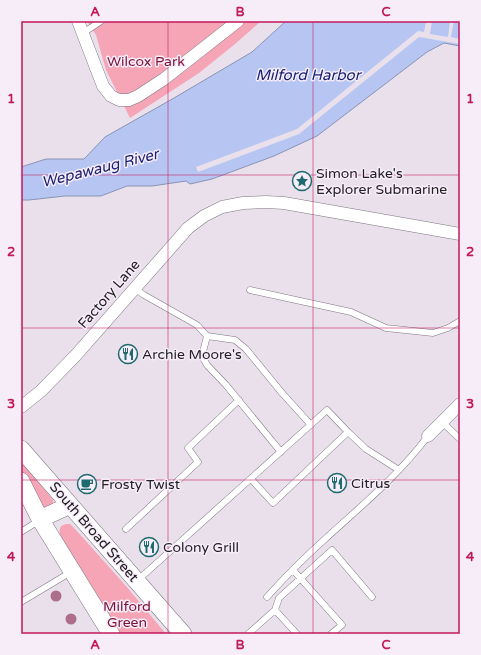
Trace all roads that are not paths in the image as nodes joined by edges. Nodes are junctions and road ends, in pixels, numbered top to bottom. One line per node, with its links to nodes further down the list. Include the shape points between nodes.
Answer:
1 (78, 21): 4 (street)
2 (101, 21): 4 (lane)
3 (238, 21): 4 (street, via 164,79 129,100 119,100 111,96 103,86)
4 (82, 33)
5 (460, 234): 6 (street, Factory Lane, via 284,203 242,203 222,207 188,228)
6 (134, 288): 9 (lane, via 197,325); 12 (street, Factory Lane, via 52,379)
7 (250, 290): 8 (lane, via 351,312 386,328 433,333)
8 (460, 321)
9 (206, 336): 10 (lane, via 202,356); 14 (lane, via 235,340 246,349)
10 (239, 400): 19 (lane); 25 (lane, via 188,448 198,462)
11 (460, 404): 13 (street)
12 (21, 407)
13 (443, 423): 16 (street); 17 (lane)
14 (311, 425): 15 (lane, via 327,410); 19 (lane)
15 (348, 432): 20 (lane, via 366,449); 21 (lane, via 272,503)
16 (428, 436): 20 (lane)
17 (460, 439)
18 (21, 449): 23 (main road, South Broad Street)
19 (282, 452): 21 (lane)
20 (399, 470): 27 (lane)
21 (251, 479): 32 (lane)
22 (21, 481): 24 (main road)
23 (70, 505): 24 (main road); 32 (main road, South Broad Street)
24 (40, 519): 26 (lane); 30 (main road)
25 (126, 529)
26 (21, 532)
27 (323, 541): 28 (lane); 29 (lane)
28 (332, 550): 31 (lane); 34 (lane)
29 (293, 570): 31 (lane); 33 (lane)
30 (72, 571): 35 (lane); 37 (main road)
31 (301, 578): 36 (lane, via 279,598); 41 (lane, via 342,625)
32 (137, 581): 38 (main road, South Broad Street)
33 (267, 597)
34 (372, 597)
35 (21, 602)
36 (275, 610): 39 (lane); 40 (lane)
37 (111, 634)
38 (183, 634)
39 (248, 634)
40 (297, 634)
41 (331, 634)

